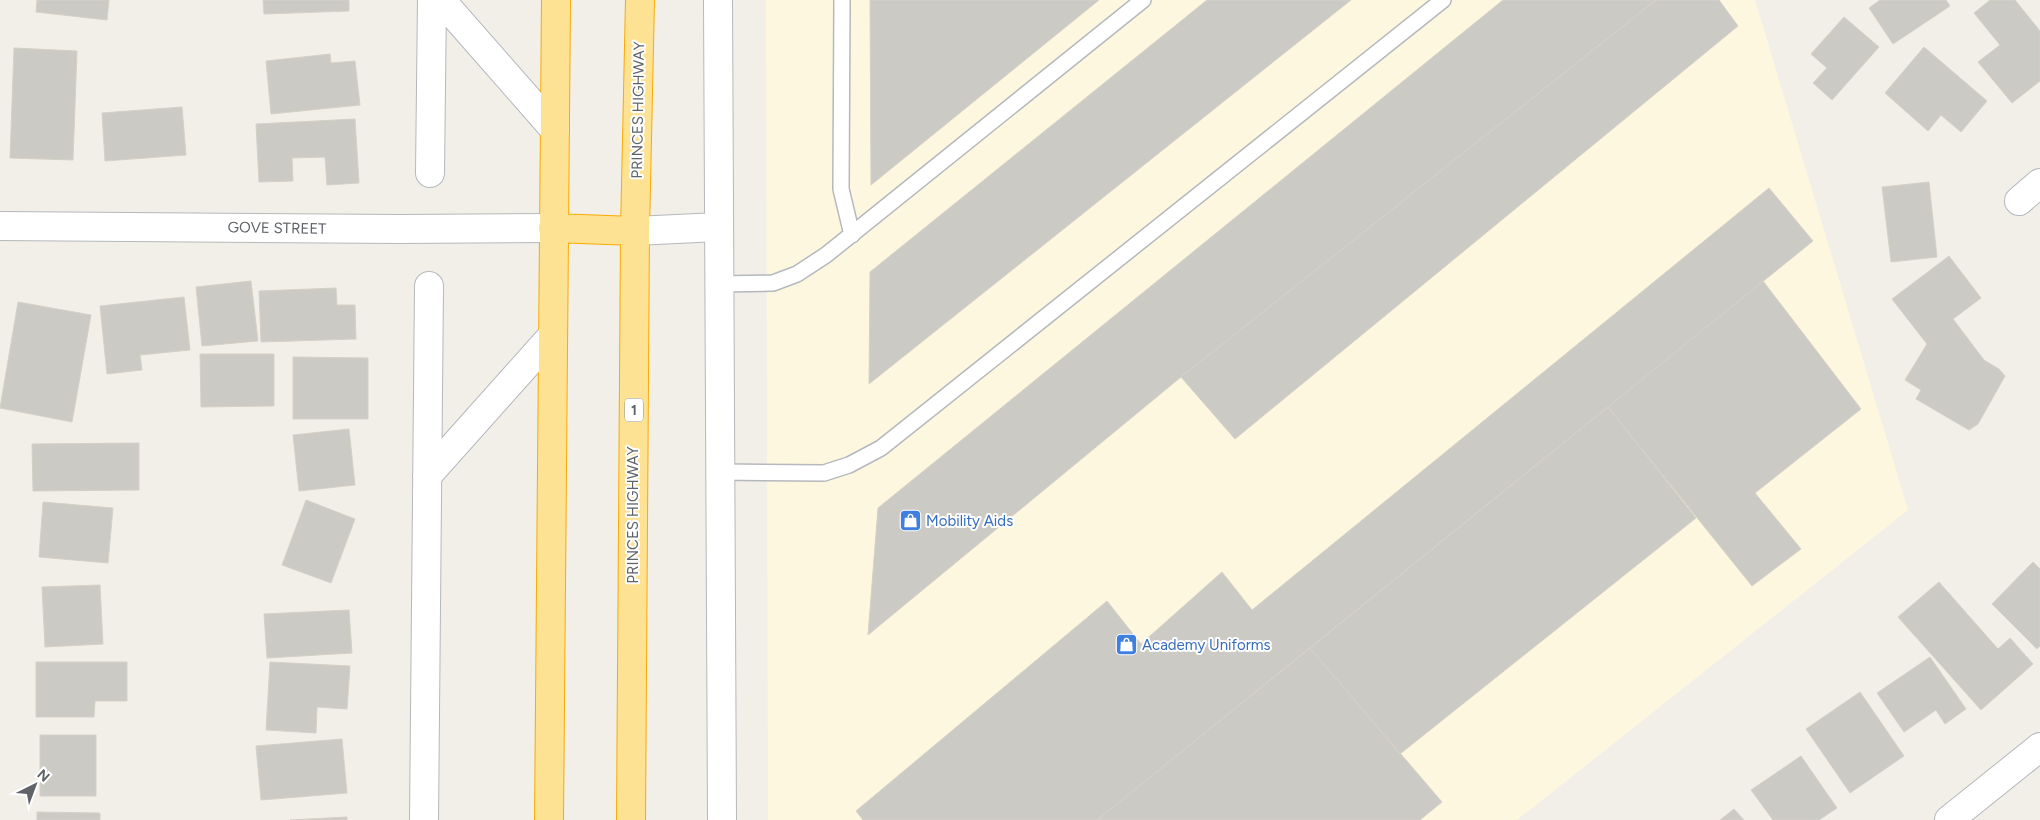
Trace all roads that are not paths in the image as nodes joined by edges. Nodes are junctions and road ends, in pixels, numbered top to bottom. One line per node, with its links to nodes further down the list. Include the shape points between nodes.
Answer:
1 (432, 0): 10 (street)
2 (441, 0): 9 (street)
3 (556, 0): 9 (highway)
4 (640, 0): 16 (highway, PRINCES HIGHWAY / 1)
5 (718, 0): 14 (street)
6 (842, 0): 17 (lane, via 842,190)
7 (1143, 0): 17 (lane)
8 (1442, 0): 21 (lane, via 880,448 850,465 824,473)
9 (555, 130): 15 (highway)
10 (430, 173)
11 (2040, 184): 12 (street)
12 (2018, 201)
13 (0, 226): 15 (street, GOVE STREET)
14 (718, 227): 16 (street); 18 (street)
15 (553, 228): 16 (highway); 20 (highway)
16 (635, 231): 26 (highway, PRINCES HIGHWAY / 1)
17 (852, 235): 18 (lane, via 796,274 773,283)
18 (719, 284): 21 (street)
19 (429, 286): 22 (street)
20 (552, 336): 22 (street); 25 (highway)
21 (720, 472): 27 (street)
22 (426, 476): 24 (street)
23 (2040, 747): 28 (street)
24 (424, 820)
25 (549, 820)
26 (631, 820)
27 (722, 820)
28 (1949, 820)

